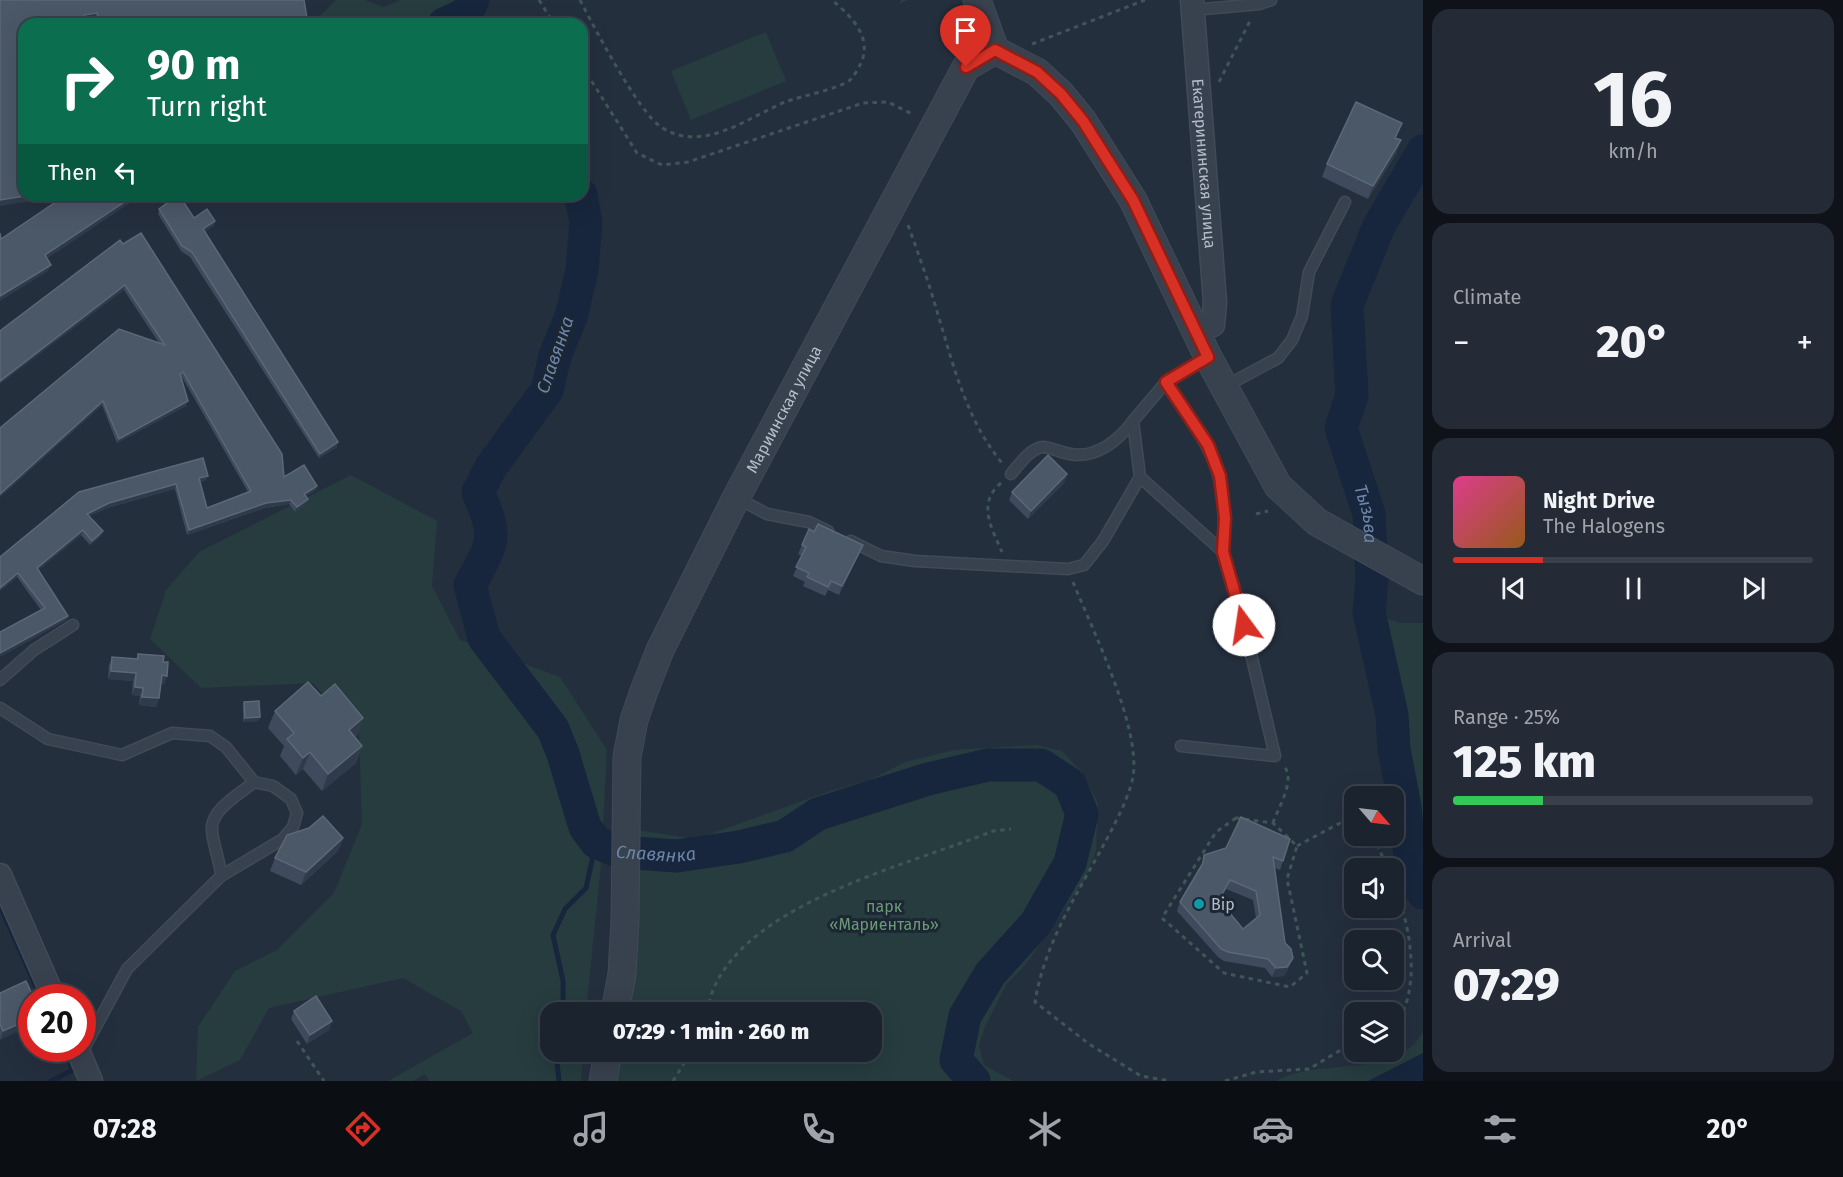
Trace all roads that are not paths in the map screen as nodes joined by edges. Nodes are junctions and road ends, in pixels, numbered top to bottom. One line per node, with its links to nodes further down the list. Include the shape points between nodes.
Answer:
1 (977, 0): 4 (street)
2 (1270, 0): 3 (lane, via 1259,4)
3 (1193, 5): 6 (street, Екатерининская улица, via 1215,302)
4 (1002, 53): 7 (street, via 1037,72 1083,121 1133,200); 13 (street, Мариинская улица, via 966,67)
5 (1345, 202): 9 (lane, via 1309,272 1302,316 1292,340 1278,358)
6 (1213, 325)
7 (1208, 357): 8 (lane); 9 (street)
8 (1166, 382): 10 (lane); 14 (lane, via 1208,445 1220,476 1225,518)
9 (1224, 387): 15 (street, via 1278,486 1317,522)
10 (1133, 421): 11 (lane, via 1120,438 1104,448 1076,455 1043,447 1029,453); 12 (lane)
11 (1011, 474)
12 (1140, 477): 13 (lane, via 1103,541 1084,565 1068,569 881,556 809,522 767,514); 14 (lane)
13 (736, 498): 24 (street, Мариинская улица, via 660,650 629,738 624,794 622,974)
14 (1223, 552): 19 (lane, via 1275,756)
15 (1423, 581)
16 (73, 625): 17 (lane, via 34,650)
17 (0, 680)
18 (0, 708): 20 (lane, via 48,738 122,755 172,733 210,736 226,747)
19 (1181, 746)
20 (254, 782): 22 (lane, via 217,813 211,829); 22 (lane, via 273,786 291,799 297,813 293,827 283,839)
21 (0, 875): 23 (street)
22 (221, 876): 25 (lane, via 127,969)
23 (48, 984)
24 (617, 1002)
25 (96, 1022)
26 (82, 1062): 28 (street)
27 (606, 1062): 29 (street)
28 (91, 1081)
29 (603, 1081)

